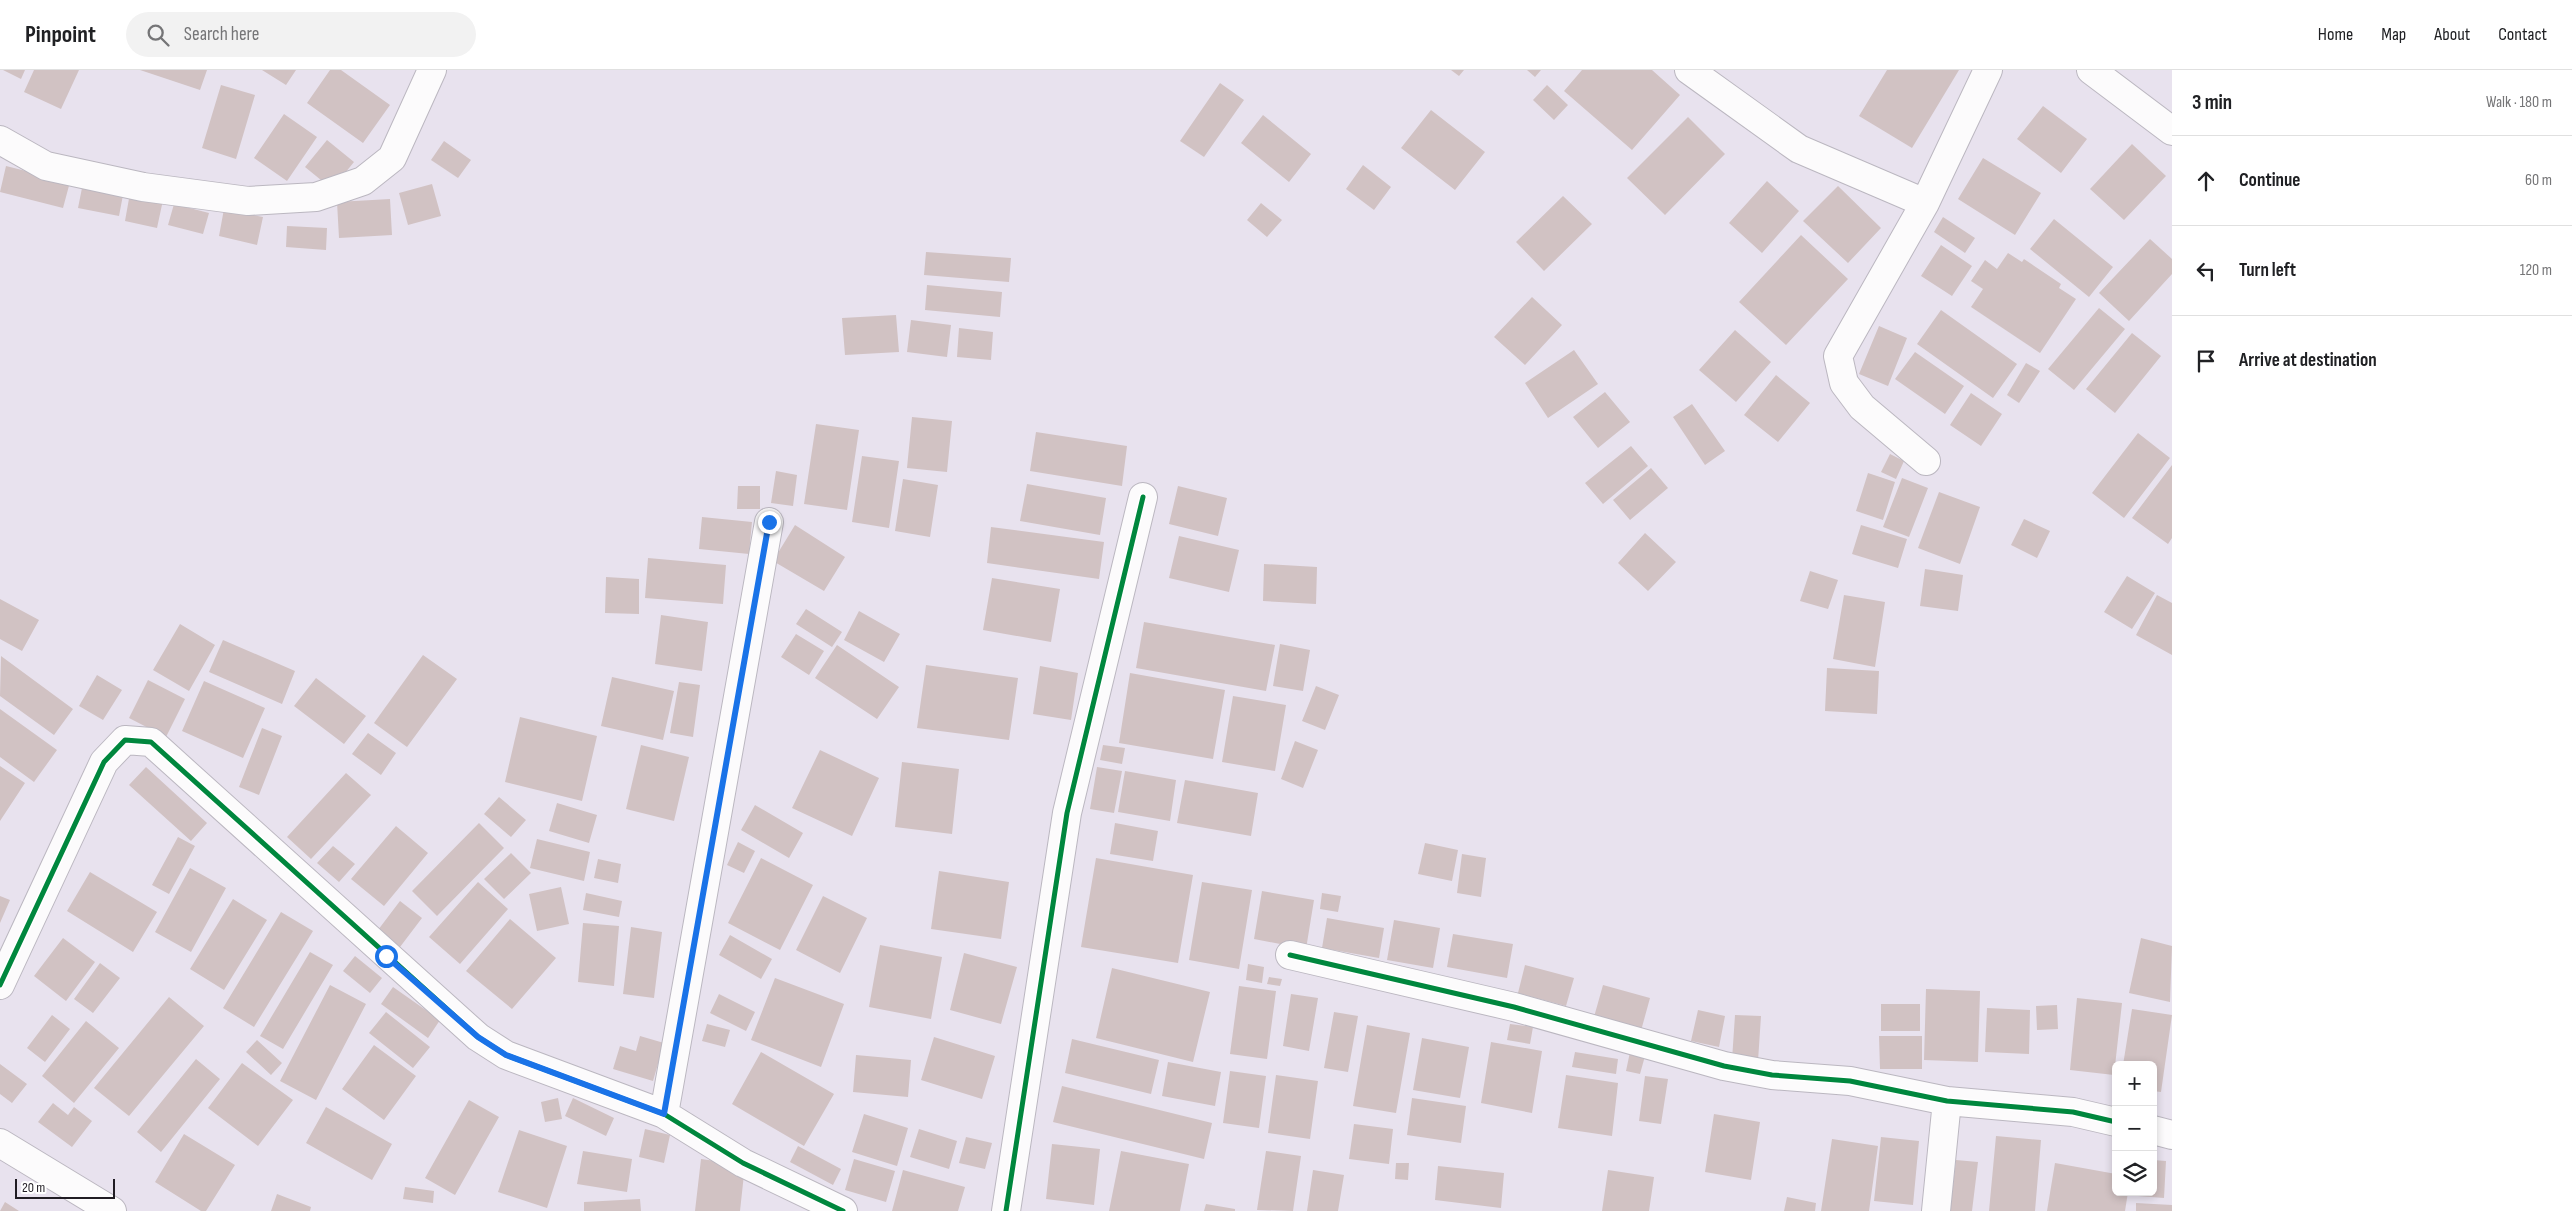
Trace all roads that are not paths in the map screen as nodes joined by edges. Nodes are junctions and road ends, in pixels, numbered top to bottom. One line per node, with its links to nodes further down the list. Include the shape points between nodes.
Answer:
1 (432, 70): 6 (street, via 392,158 363,180 316,197 248,201 143,187 46,166)
2 (1690, 70): 7 (street, via 1800,148)
3 (1988, 70): 7 (street)
4 (2091, 70): 5 (street)
5 (2172, 131)
6 (0, 140)
7 (1925, 203): 8 (street, via 1838,356 1844,383 1862,407)
8 (1926, 461)
9 (1142, 497): 21 (street, via 1067,813)
10 (769, 522): 14 (street)
11 (1290, 955): 13 (street, via 1514,1007 1724,1066 1772,1075 1850,1082)
12 (0, 985): 14 (street, via 104,762 125,740 151,742 478,1037 506,1055)
13 (1947, 1101): 15 (street, via 2073,1112); 22 (street)
14 (664, 1114): 20 (street, via 743,1162)
15 (2112, 1121)
16 (2157, 1131): 17 (street)
17 (2172, 1134)
18 (0, 1143): 19 (street)
19 (97, 1207)
20 (843, 1211)
21 (1006, 1211)
22 (1936, 1211)

